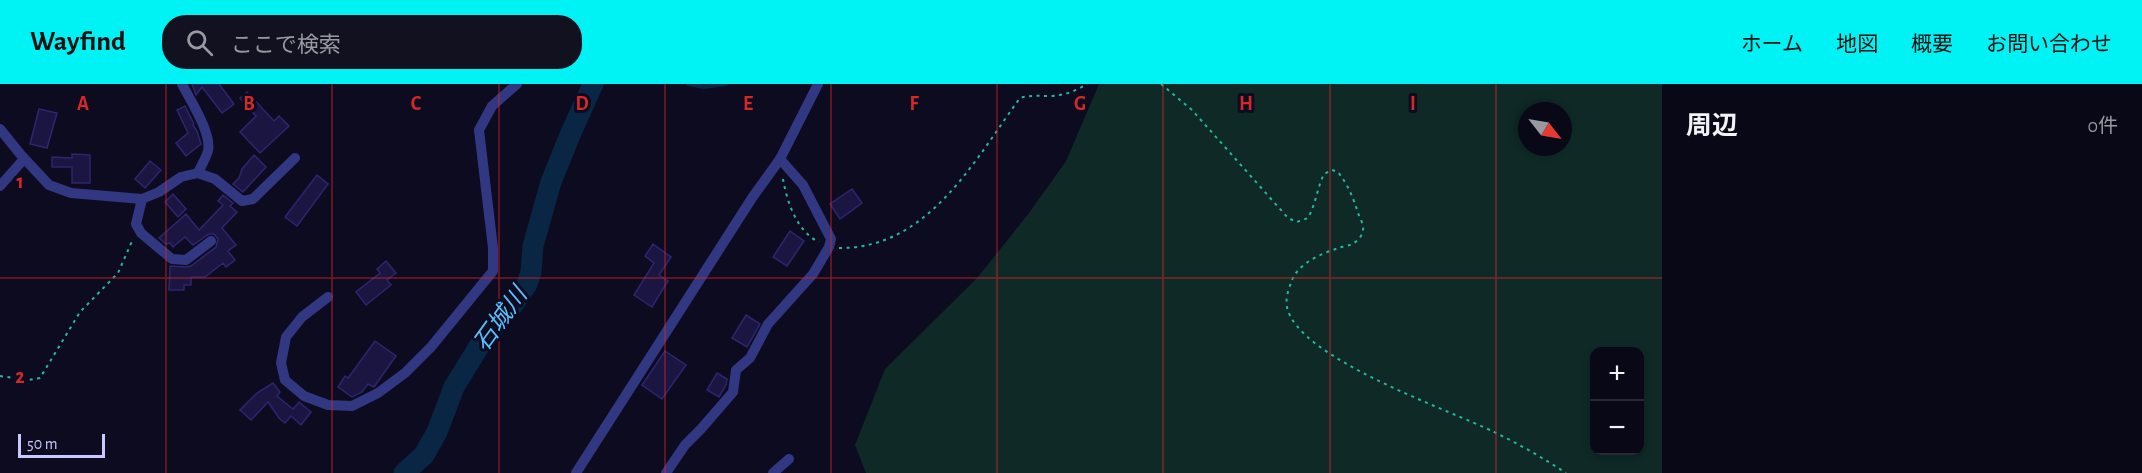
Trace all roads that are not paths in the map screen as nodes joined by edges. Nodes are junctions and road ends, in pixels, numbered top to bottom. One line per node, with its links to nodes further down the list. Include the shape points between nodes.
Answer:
1 (182, 84): 8 (street, via 208,143)
2 (517, 84): 12 (street, via 492,106 478,130 493,271 405,373 352,406 328,405 304,396 285,381 281,363 286,337 302,317)
3 (818, 84): 7 (street)
4 (0, 129): 6 (street)
5 (294, 158): 8 (street, via 253,200 242,201 215,179)
6 (24, 159): 9 (street); 10 (street, via 49,185 71,194)
7 (780, 159): 14 (street); 15 (street, via 810,196 831,239 829,246 805,285 768,324 750,358 736,370 733,392 685,445)
8 (198, 173): 10 (street, via 181,177)
9 (0, 186)
10 (142, 199): 11 (street, via 138,229 172,259 186,260)
11 (211, 241)
12 (328, 297)
13 (789, 459): 16 (street)
14 (576, 473)
15 (666, 473)
16 (773, 473)

